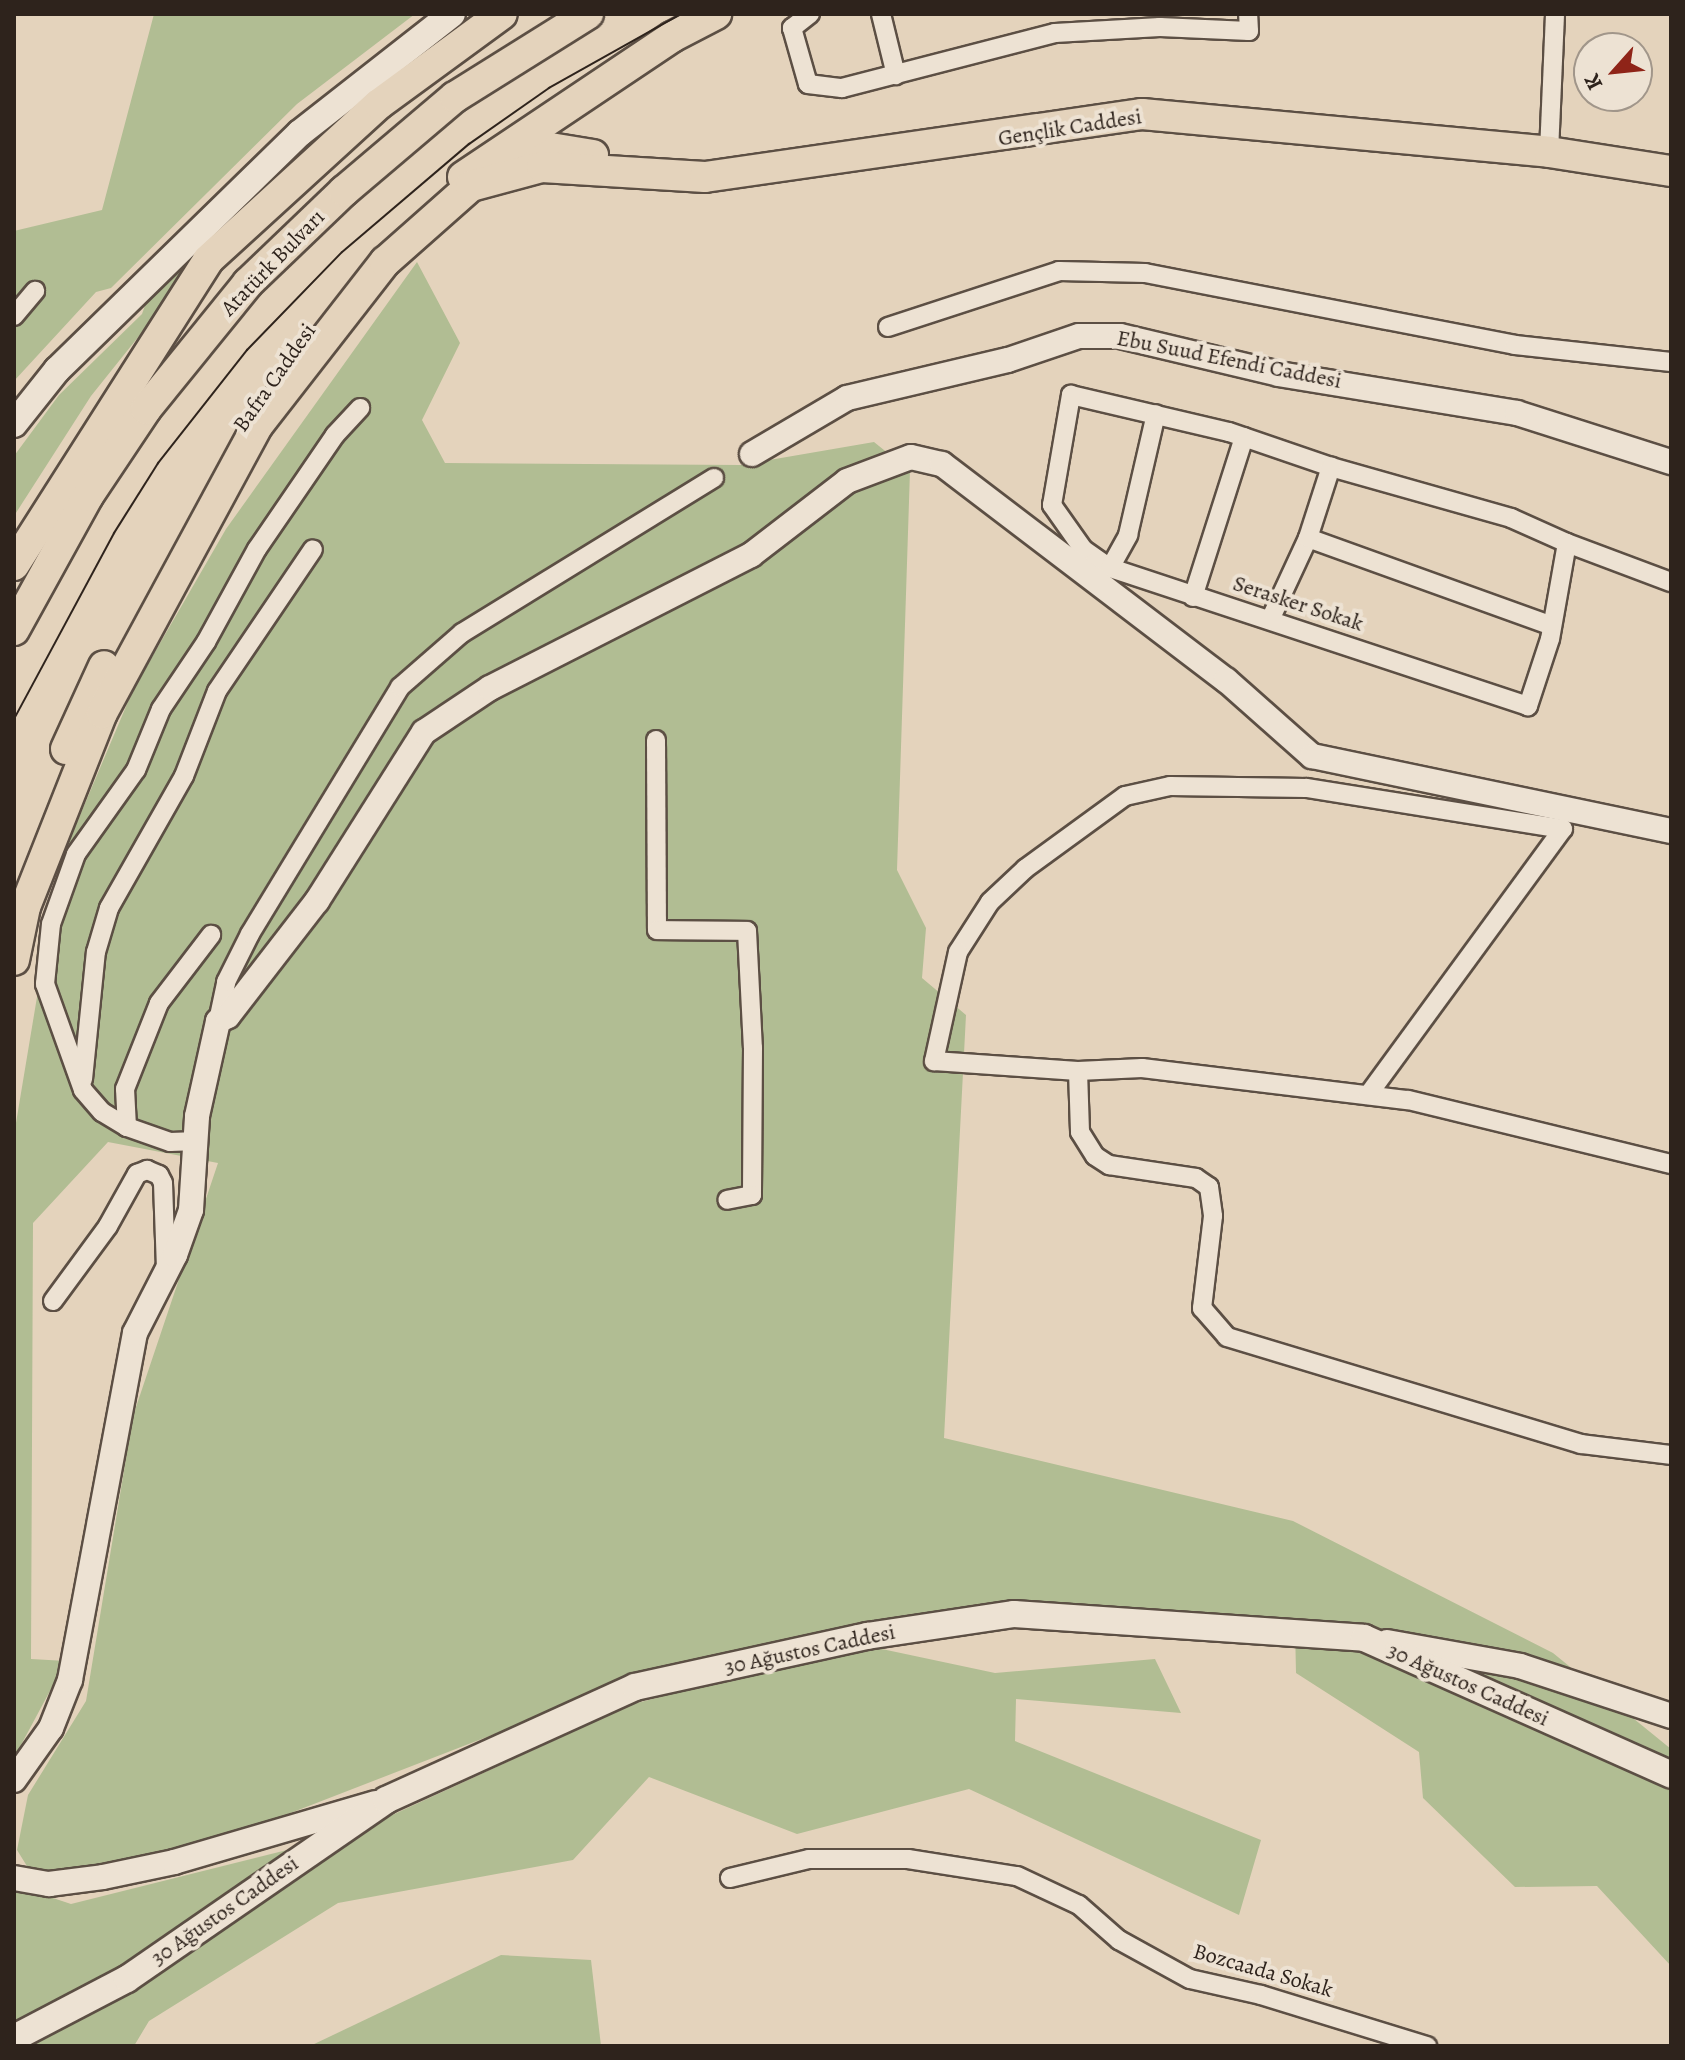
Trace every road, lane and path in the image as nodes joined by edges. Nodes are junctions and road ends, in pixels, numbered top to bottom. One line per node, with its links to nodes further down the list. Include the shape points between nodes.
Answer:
1 (452, 14): 21 (main road, via 300,133 57,370)
2 (502, 14): 30 (main road, Atatürk Bulvarı, via 379,104 208,260)
3 (588, 14): 36 (main road, Atatürk Bulvarı, via 455,97 344,191 248,283 88,496)
4 (716, 14): 10 (main road, Bafra Caddesi, via 672,37)
5 (810, 14): 9 (street, via 792,28 808,84 842,88)
6 (881, 14): 9 (street)
7 (1248, 14): 9 (street, via 1249,31 1160,27 1055,33)
8 (1555, 14): 11 (street)
9 (896, 75)
10 (520, 143): 11 (main road, Gençlik Caddesi, via 621,161 714,167 1138,104); 39 (main road, Bafra Caddesi, via 436,195 325,306 219,459 83,705)
11 (1550, 143): 12 (main road, Gençlik Caddesi); 13 (main road, Gençlik Caddesi); 14 (main road, Gençlik Caddesi, via 1142,114 705,177 542,167)
12 (1671, 151)
13 (1671, 171)
14 (471, 186): 41 (main road, Bafra Caddesi, via 385,262 258,425 102,713 25,907)
15 (35, 291): 16 (street)
16 (14, 316)
17 (888, 327): 18 (street, via 1059,271 1145,273 1515,345)
18 (1671, 362)
19 (360, 408): 44 (street, via 335,435 257,549 206,642 161,709 136,770 100,815 61,887 45,984)
20 (1156, 414): 22 (street); 31 (street, via 1128,535); 31 (street, Serasker Sokak, via 1071,395 1052,505 1065,528)
21 (14, 424)
22 (1244, 437): 25 (street); 33 (street)
23 (752, 454): 24 (street, Ebu Suud Efendi Caddesi, via 847,398 1008,360 1079,336 1120,336 1279,374 1517,413)
24 (1671, 462)
25 (1331, 467): 27 (street); 28 (street, via 1511,518)
26 (714, 478): 42 (street, via 462,633 400,687 250,934 226,982)
27 (1308, 538): 34 (street); 35 (street)
28 (1567, 543): 32 (street); 35 (street)
29 (313, 549): 44 (street, via 217,691 184,776 109,908 94,967)
30 (14, 565)
31 (1110, 568): 33 (street, Serasker Sokak)
32 (1671, 582)
33 (1193, 597): 34 (street, Serasker Sokak)
34 (1270, 620): 35 (street, Serasker Sokak, via 1528,706)
35 (1552, 626)
36 (14, 630)
37 (656, 740): 49 (street, via 657,930 747,931 752,1195)
38 (1671, 831): 42 (street, via 1312,756 1226,680 942,464 911,457 847,481 751,555 448,712 415,744 317,901 228,1016)
39 (14, 890)
40 (211, 935): 46 (street, via 159,1003 125,1089)
41 (14, 960)
42 (218, 1021): 47 (street, via 197,1116)
43 (1078, 1071): 45 (street, via 1142,1068); 45 (street, via 934,1061 958,952 990,902 1025,869 1125,796 1170,786 1306,788 1563,829); 52 (street, via 1080,1132 1095,1156 1109,1165 1196,1178 1209,1187 1213,1216 1202,1308 1227,1337 1581,1444)
44 (83, 1090): 46 (street, via 102,1112)
45 (1368, 1095): 48 (street)
46 (127, 1127): 47 (street, via 170,1142)
47 (198, 1141): 50 (street, via 191,1210)
48 (1671, 1164)
49 (727, 1200)
50 (166, 1271): 51 (street, via 163,1183 147,1170 137,1174 108,1226); 56 (street, via 132,1346 70,1680 51,1728)
51 (53, 1301)
52 (1671, 1455)
53 (1364, 1638): 54 (street, via 1520,1666); 55 (main road, 30 Ağustos Caddesi); 57 (main road, 30 Ağustos Caddesi, via 1014,1614 867,1636 635,1687)
54 (1671, 1716)
55 (1671, 1775)
56 (14, 1780)
57 (386, 1800): 58 (street, via 174,1862 103,1877 49,1884); 60 (main road, 30 Ağustos Caddesi, via 127,1979)
58 (14, 1878)
59 (730, 1878): 61 (street, Bozcaada Sokak, via 809,1859 908,1859 1017,1876 1079,1905 1119,1940 1190,1979)
60 (14, 2038)
61 (1427, 2046)

